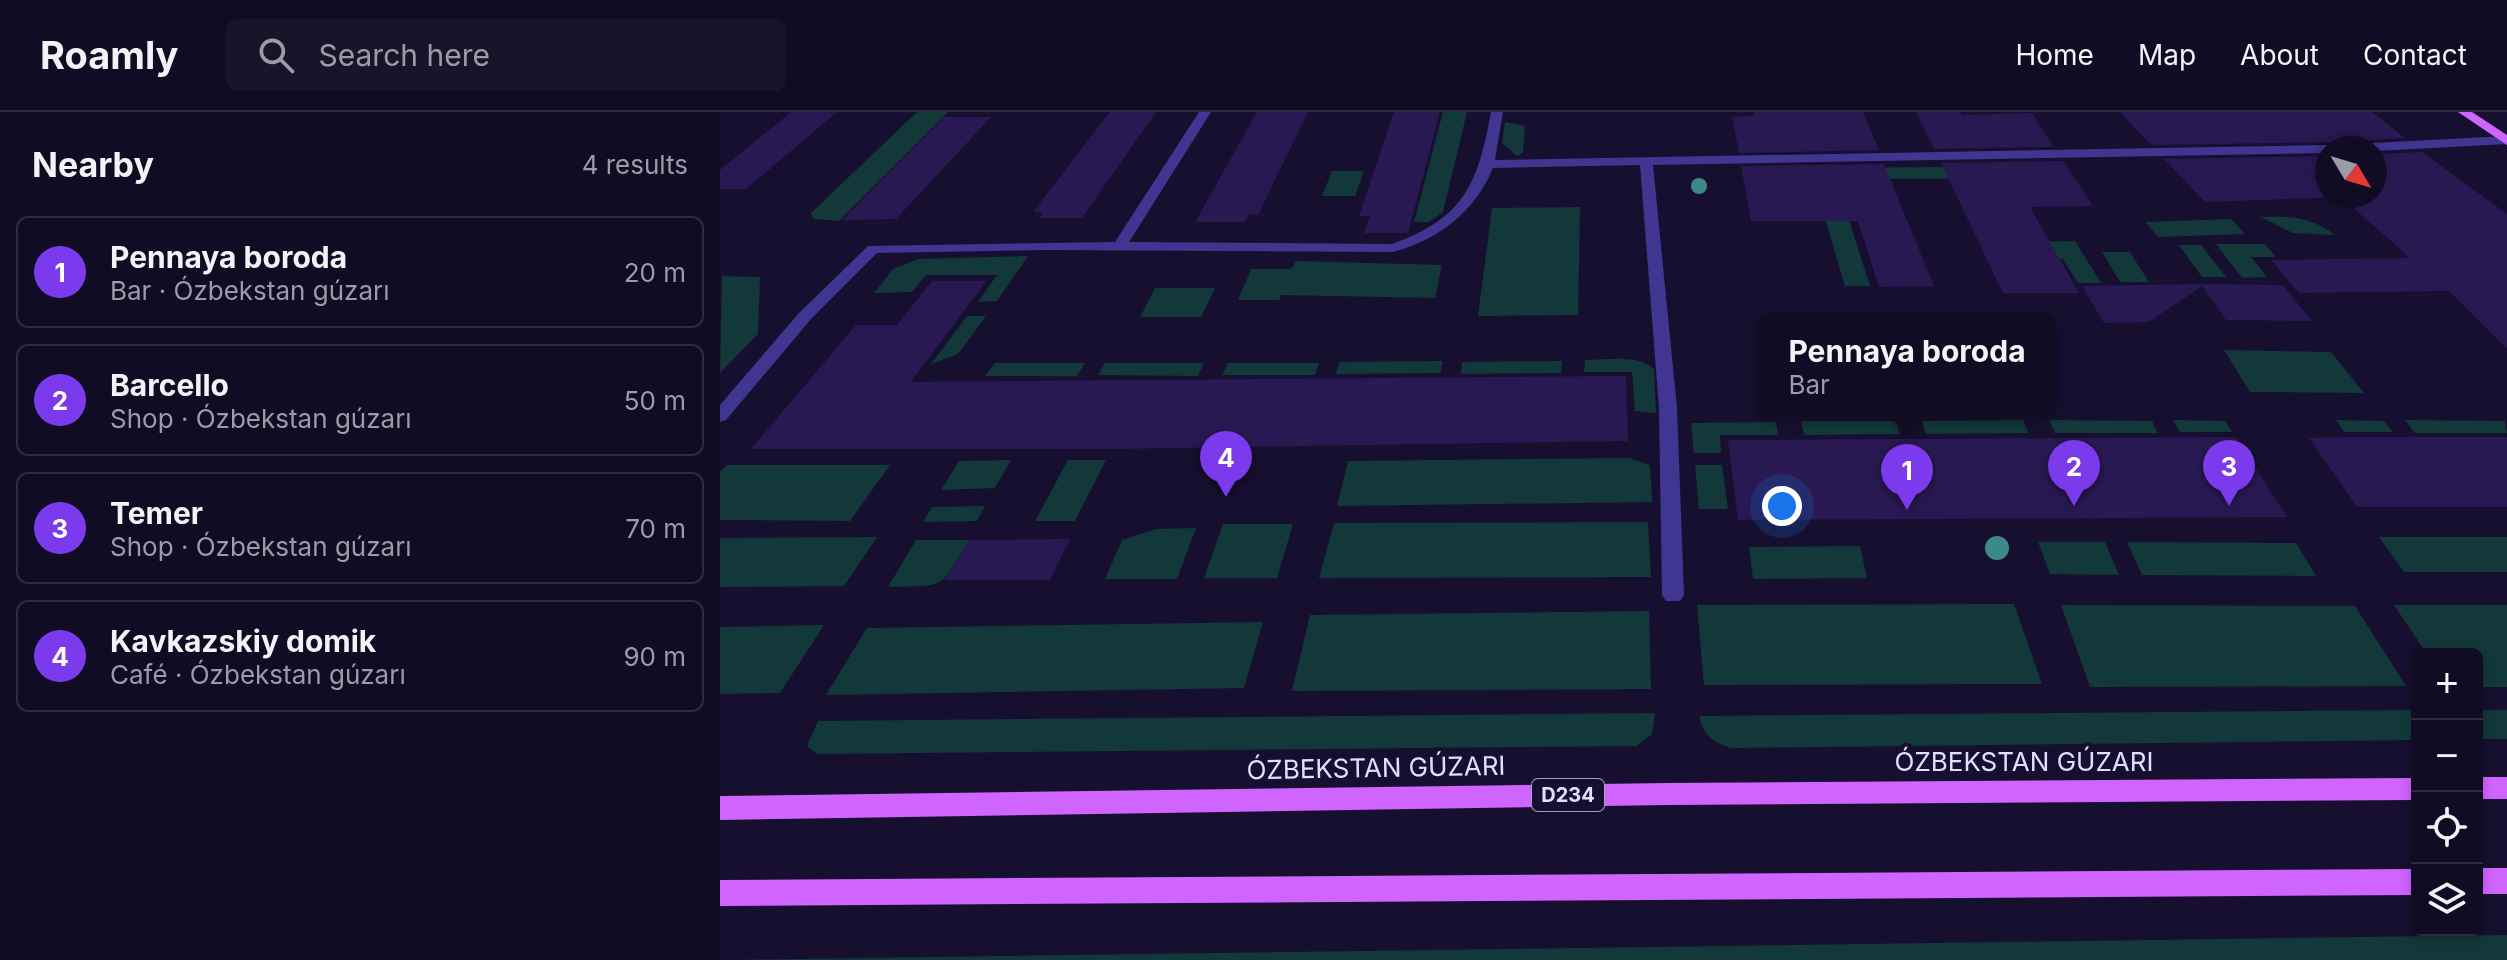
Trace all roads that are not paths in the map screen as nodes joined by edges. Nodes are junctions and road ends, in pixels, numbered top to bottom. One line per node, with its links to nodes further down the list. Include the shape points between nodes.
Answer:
1 (1205, 112): 9 (street)
2 (1497, 112): 8 (street)
3 (2464, 112): 4 (main road)
4 (2506, 141): 5 (street)
5 (2387, 146)
6 (2315, 149): 7 (street)
7 (1646, 159): 8 (street); 11 (street, via 1668,408)
8 (1488, 164): 9 (street, via 1470,201 1418,240 1393,248)
9 (1119, 247): 10 (street, via 873,249 805,316)
10 (720, 416)
11 (1673, 595)
12 (2483, 788): 13 (main road)
13 (2507, 788)
14 (2411, 789): 15 (main road, D234)
15 (720, 808)
16 (2483, 881): 17 (main road)
17 (2507, 881)
18 (2411, 882): 19 (main road)
19 (720, 893)

